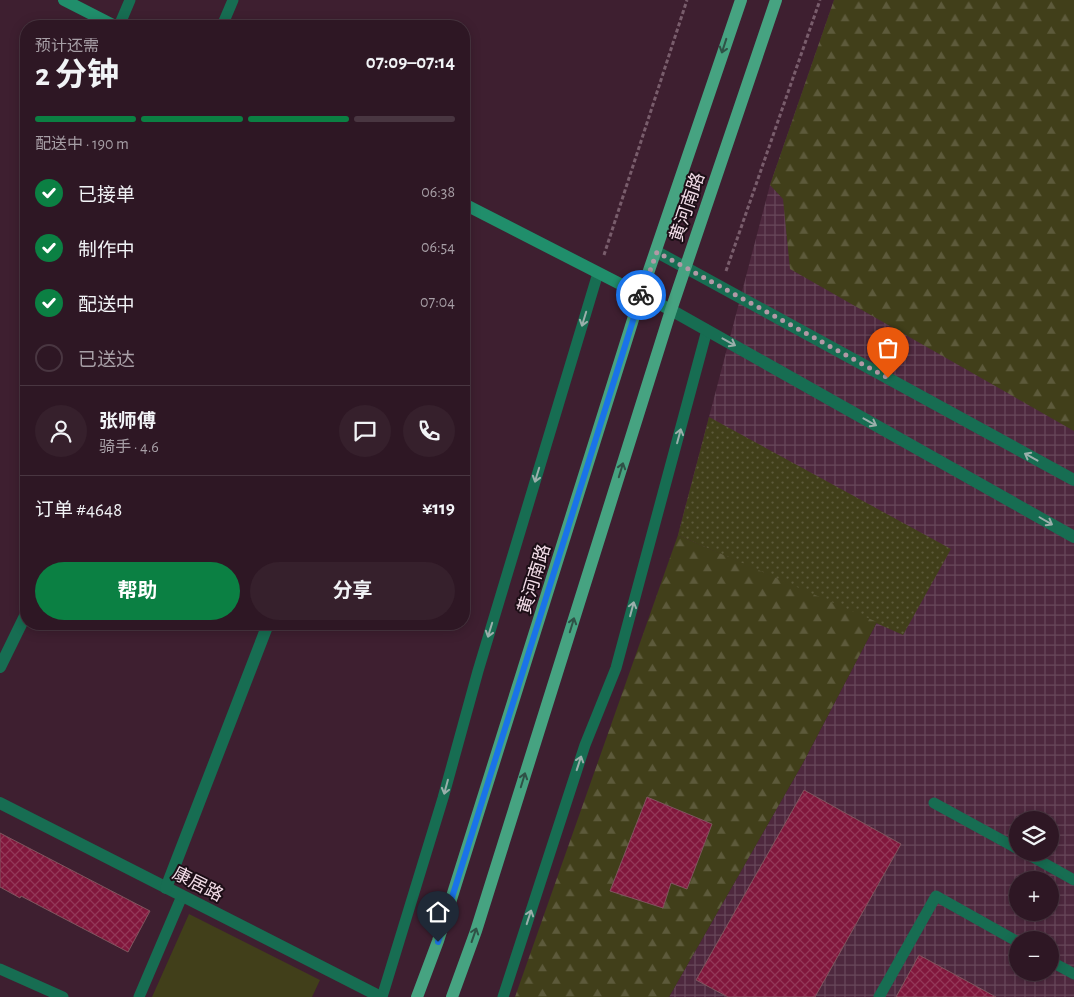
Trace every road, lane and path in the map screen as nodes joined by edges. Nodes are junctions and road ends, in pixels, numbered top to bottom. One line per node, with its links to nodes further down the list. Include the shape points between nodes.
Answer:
1 (64, 0): 8 (street)
2 (130, 0): 9 (lane)
3 (233, 0): 10 (lane)
4 (687, 0): 14 (path)
5 (741, 0): 12 (main road, 黄河南路, one-way to 12)
6 (776, 0): 13 (main road, 黄河南路)
7 (820, 0): 15 (path)
8 (103, 20)
9 (122, 20)
10 (225, 20)
11 (470, 207): 14 (street)
12 (657, 252): 13 (street); 16 (main road, 黄河南路)
13 (686, 266): 15 (street); 17 (main road, 黄河南路)
14 (598, 272): 16 (street); 37 (lane, one-way to 37)
15 (721, 286): 19 (street, one-way to 15)
16 (641, 294): 17 (street); 38 (main road, 黄河南路)
17 (671, 310): 18 (street); 39 (main road, 黄河南路, one-way to 17, via 482,912)
18 (707, 330): 20 (street, one-way to 20); 40 (lane, one-way to 18, via 585,746 616,668)
19 (1074, 480)
20 (1074, 537)
21 (20, 626): 23 (street)
22 (266, 630): 29 (street)
23 (0, 667)
24 (0, 803): 29 (street, 康居路)
25 (934, 803): 26 (lane)
26 (1009, 844)
27 (1040, 861): 28 (lane)
28 (1074, 880)
29 (166, 888): 30 (street, 康居路)
30 (182, 896): 36 (lane); 37 (street, 康居路)
31 (1009, 937): 41 (lane, via 936,896)
32 (1059, 966): 34 (lane)
33 (0, 969): 35 (lane)
34 (1074, 974)
35 (63, 997)
36 (139, 997)
37 (381, 997)
38 (418, 997)
39 (452, 997)
40 (503, 997)
41 (879, 997)

